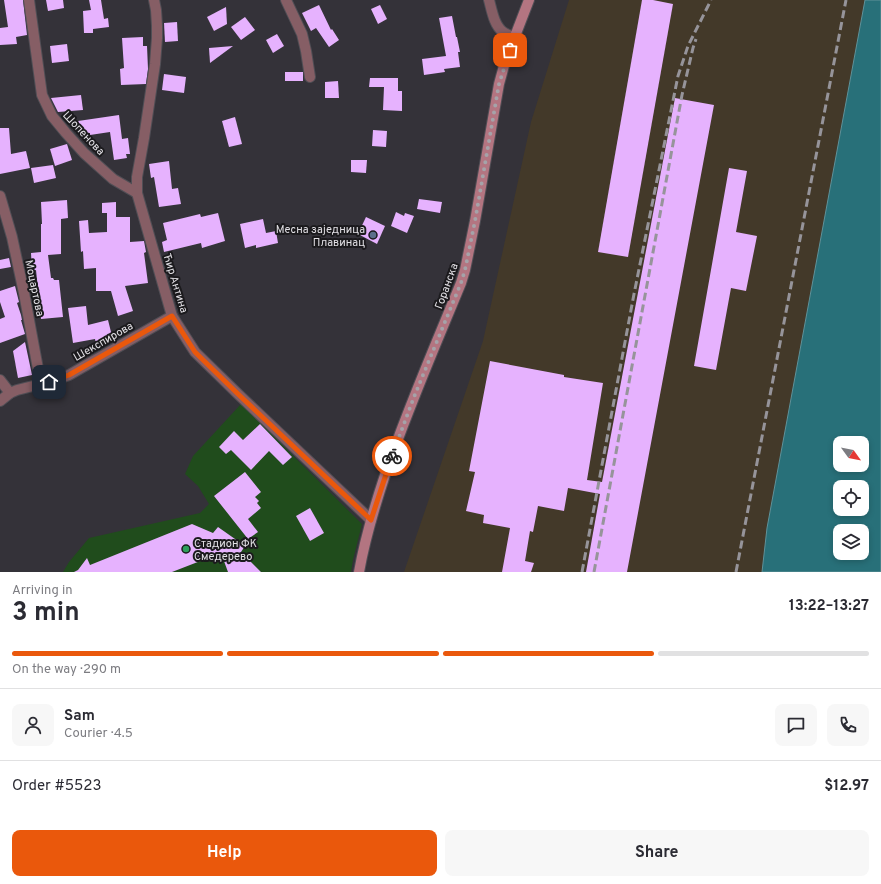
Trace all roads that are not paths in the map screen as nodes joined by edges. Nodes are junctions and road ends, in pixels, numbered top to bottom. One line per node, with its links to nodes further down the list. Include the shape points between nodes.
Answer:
1 (29, 0): 8 (street, Шопенова, via 42,95 52,116 84,153 113,178)
2 (154, 0): 8 (street, Ћир Антина, via 157,26 155,58)
3 (286, 0): 7 (street, via 302,34)
4 (489, 0): 6 (street, via 498,27)
5 (529, 0): 6 (main road, Горанска)
6 (514, 37): 15 (main road, Горанска, via 499,84 465,270 393,451)
7 (310, 77)
8 (136, 193): 10 (street, Ћир Антина)
9 (0, 196): 12 (street, Моцартова, via 12,237)
10 (172, 316): 12 (street, Шекспирова, via 69,375); 15 (street, Ћир Антина, via 195,352)
11 (0, 380): 13 (street)
12 (41, 385): 13 (street, Шекспирова)
13 (10, 393): 14 (street, Шекспирова)
14 (0, 401)
15 (371, 520): 16 (main road, Горанска)
16 (358, 572)

